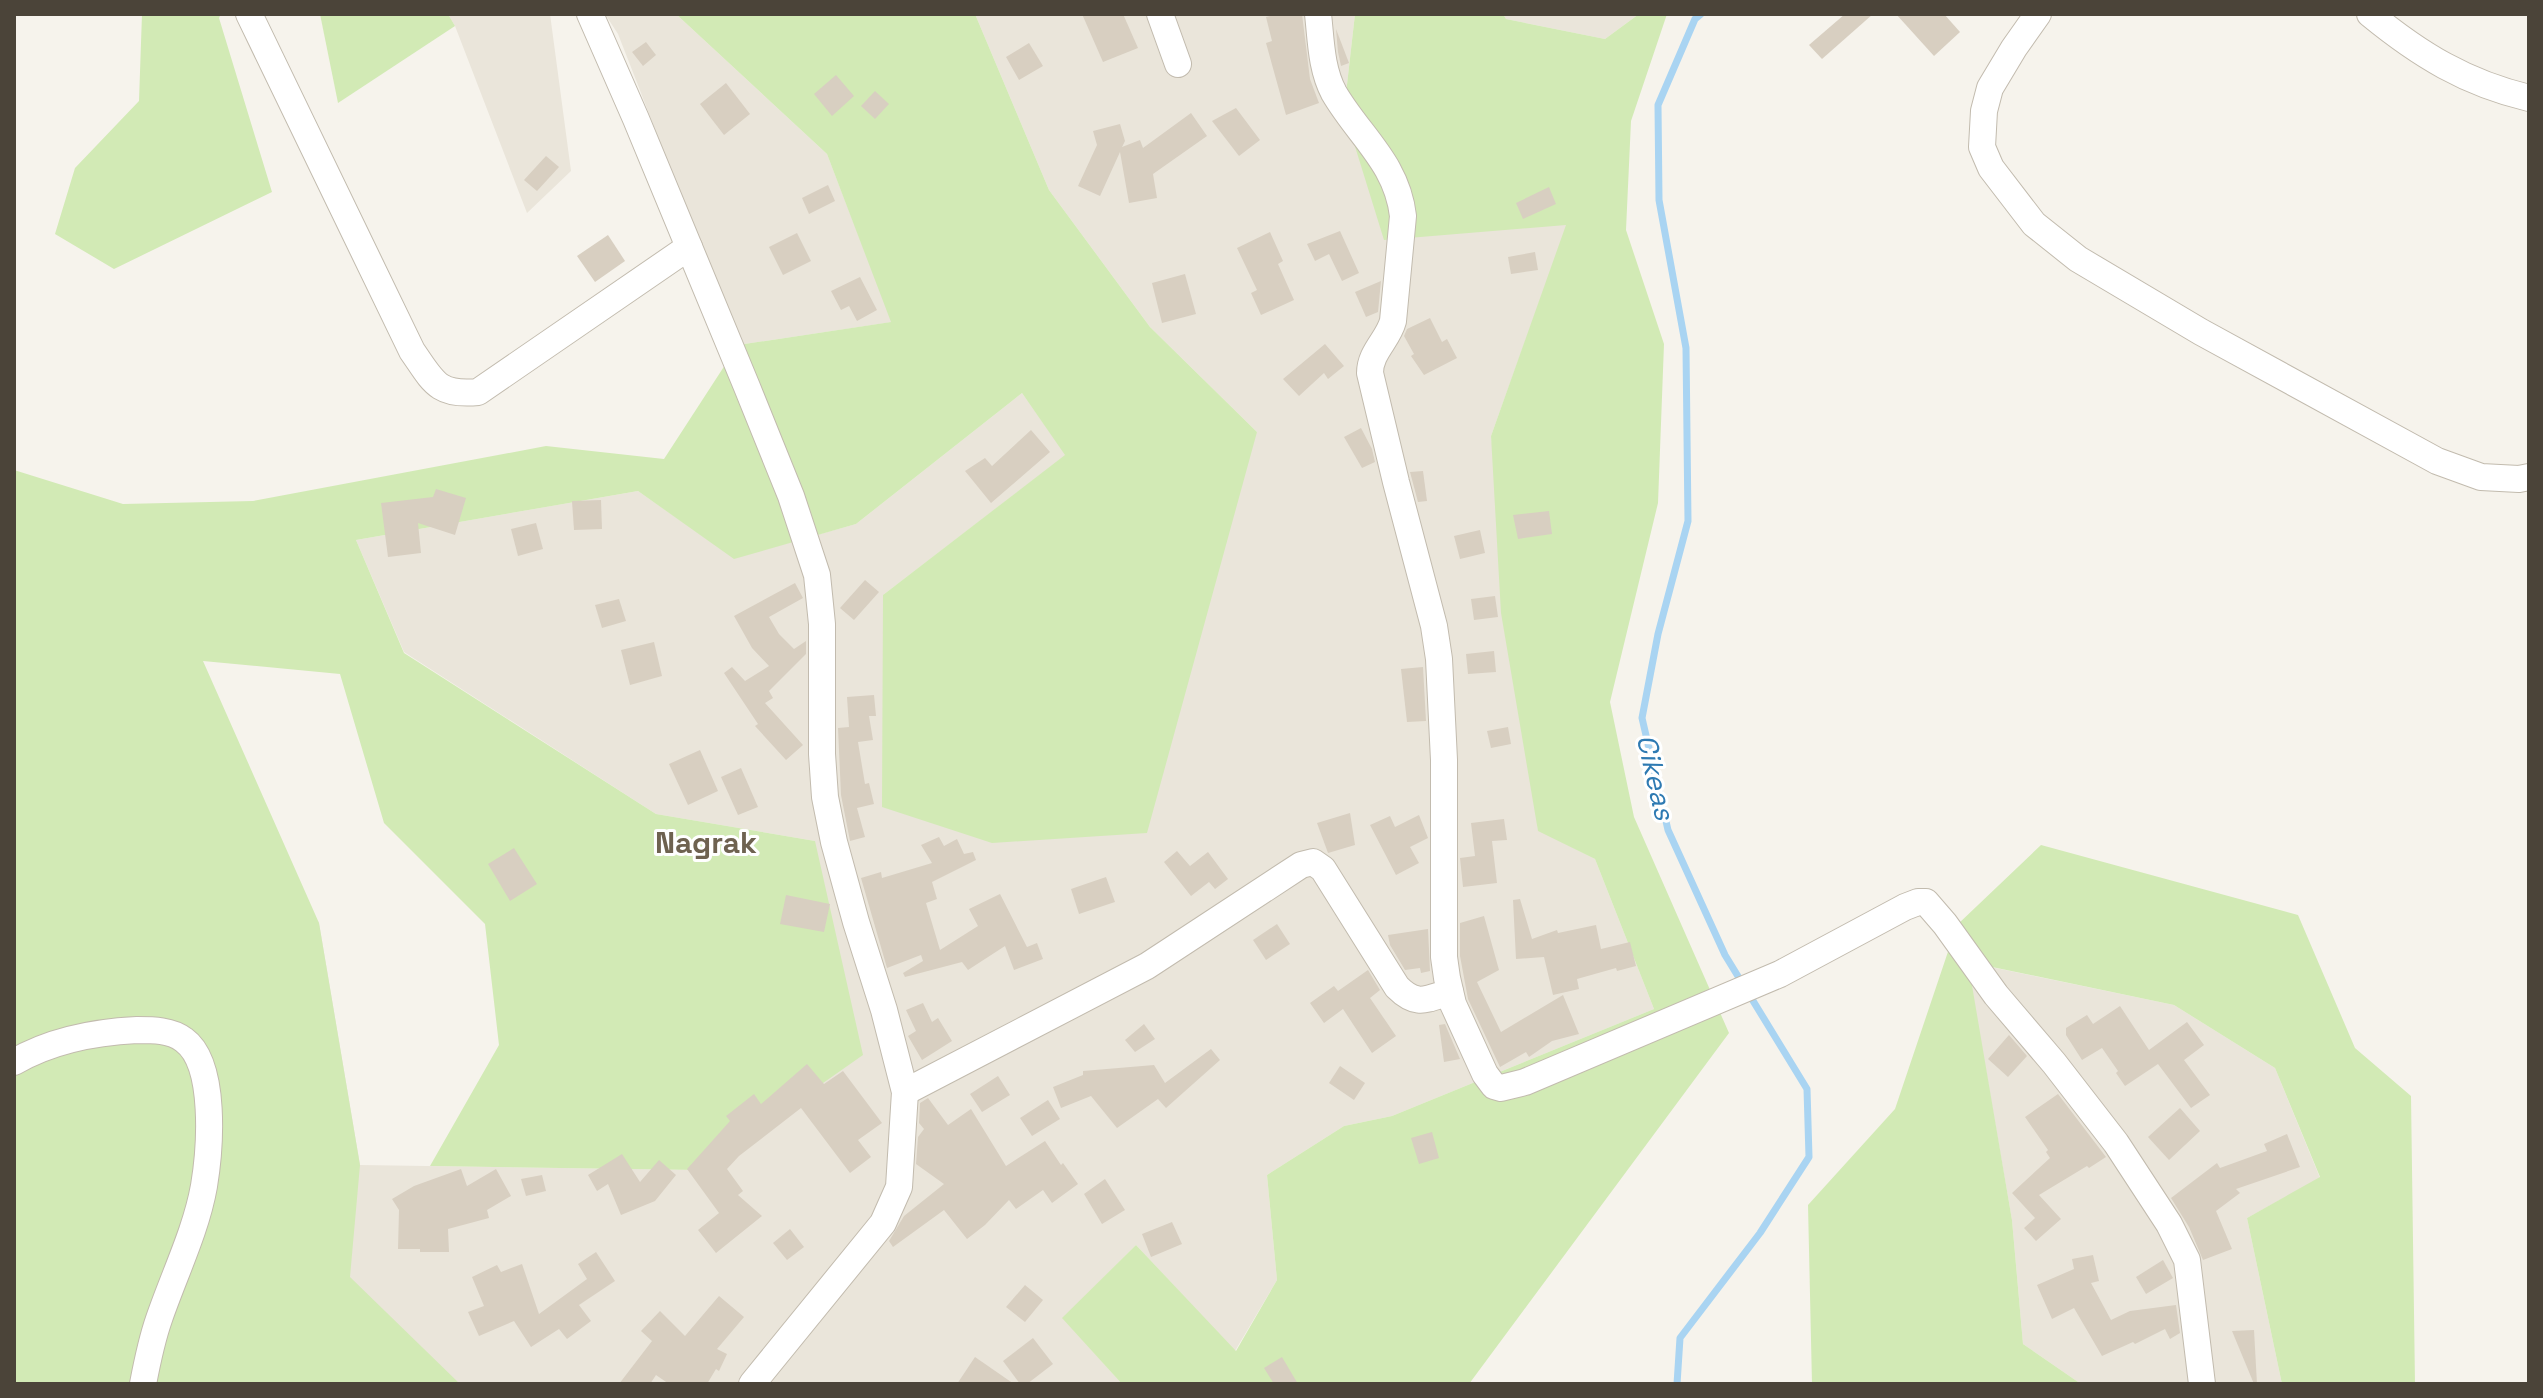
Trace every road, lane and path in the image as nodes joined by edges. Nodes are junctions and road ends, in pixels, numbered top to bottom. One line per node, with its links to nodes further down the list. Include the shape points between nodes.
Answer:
1 (249, 14): 9 (street, via 412,351 432,381 454,394 478,392)
2 (590, 14): 9 (street)
3 (1160, 14): 7 (street)
4 (1318, 14): 11 (street, via 1327,77 1386,164 1401,199 1393,321 1370,373 1439,659 1444,957)
5 (2038, 14): 10 (street, via 1990,88 1982,147 1991,168 2034,224 2078,259 2201,332 2437,461 2481,477)
6 (2370, 14): 8 (street, via 2447,69)
7 (1178, 64)
8 (2529, 98)
9 (689, 247): 13 (street, via 791,496 817,575 825,797)
10 (2529, 477)
11 (1450, 992): 13 (street, via 1408,998 1323,869 1313,862 1147,966); 16 (street, via 1471,1048 1485,1074 1501,1088 1780,974 1905,907 1926,902 2116,1143 2169,1224 2187,1260)
12 (14, 1062): 14 (street, via 48,1046 90,1036 149,1030 181,1037 191,1045 204,1074 209,1094 204,1187 157,1322)
13 (905, 1092): 15 (street, via 899,1187 883,1223)
14 (143, 1384)
15 (752, 1384)
16 (2202, 1384)

